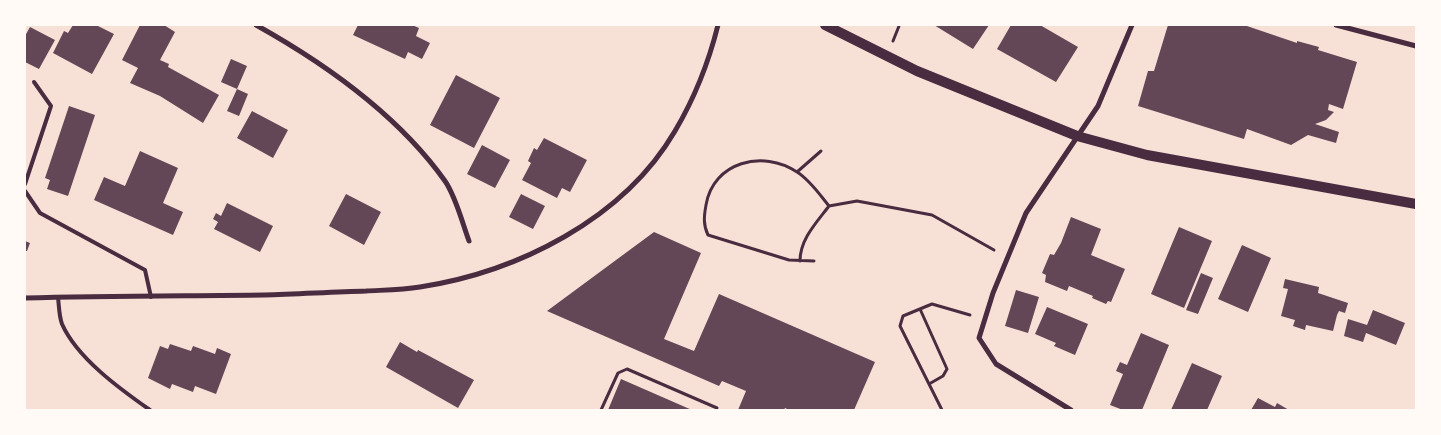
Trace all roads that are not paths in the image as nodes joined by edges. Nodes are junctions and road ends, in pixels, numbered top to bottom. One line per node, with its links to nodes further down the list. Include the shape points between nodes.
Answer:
1 (256, 25): 12 (street, via 323,66 412,141 446,183)
2 (718, 25): 14 (street, via 710,54 675,132 642,176 604,210 564,238 520,260 466,279 418,288)
3 (825, 25): 8 (main road, via 917,71)
4 (1132, 25): 8 (street, via 1098,106)
5 (1336, 25): 6 (street)
6 (1416, 46)
7 (34, 82): 9 (lane, via 51,106)
8 (1076, 136): 11 (main road, via 1147,155); 17 (street, via 1026,213 979,338 996,364)
9 (25, 184)
10 (25, 191): 14 (lane, via 40,214 145,270)
11 (1416, 204)
12 (469, 241)
13 (58, 297): 14 (street); 15 (street); 16 (lane, via 62,323 72,341 104,374)
14 (151, 297)
15 (25, 298)
16 (150, 410)
17 (1071, 410)

